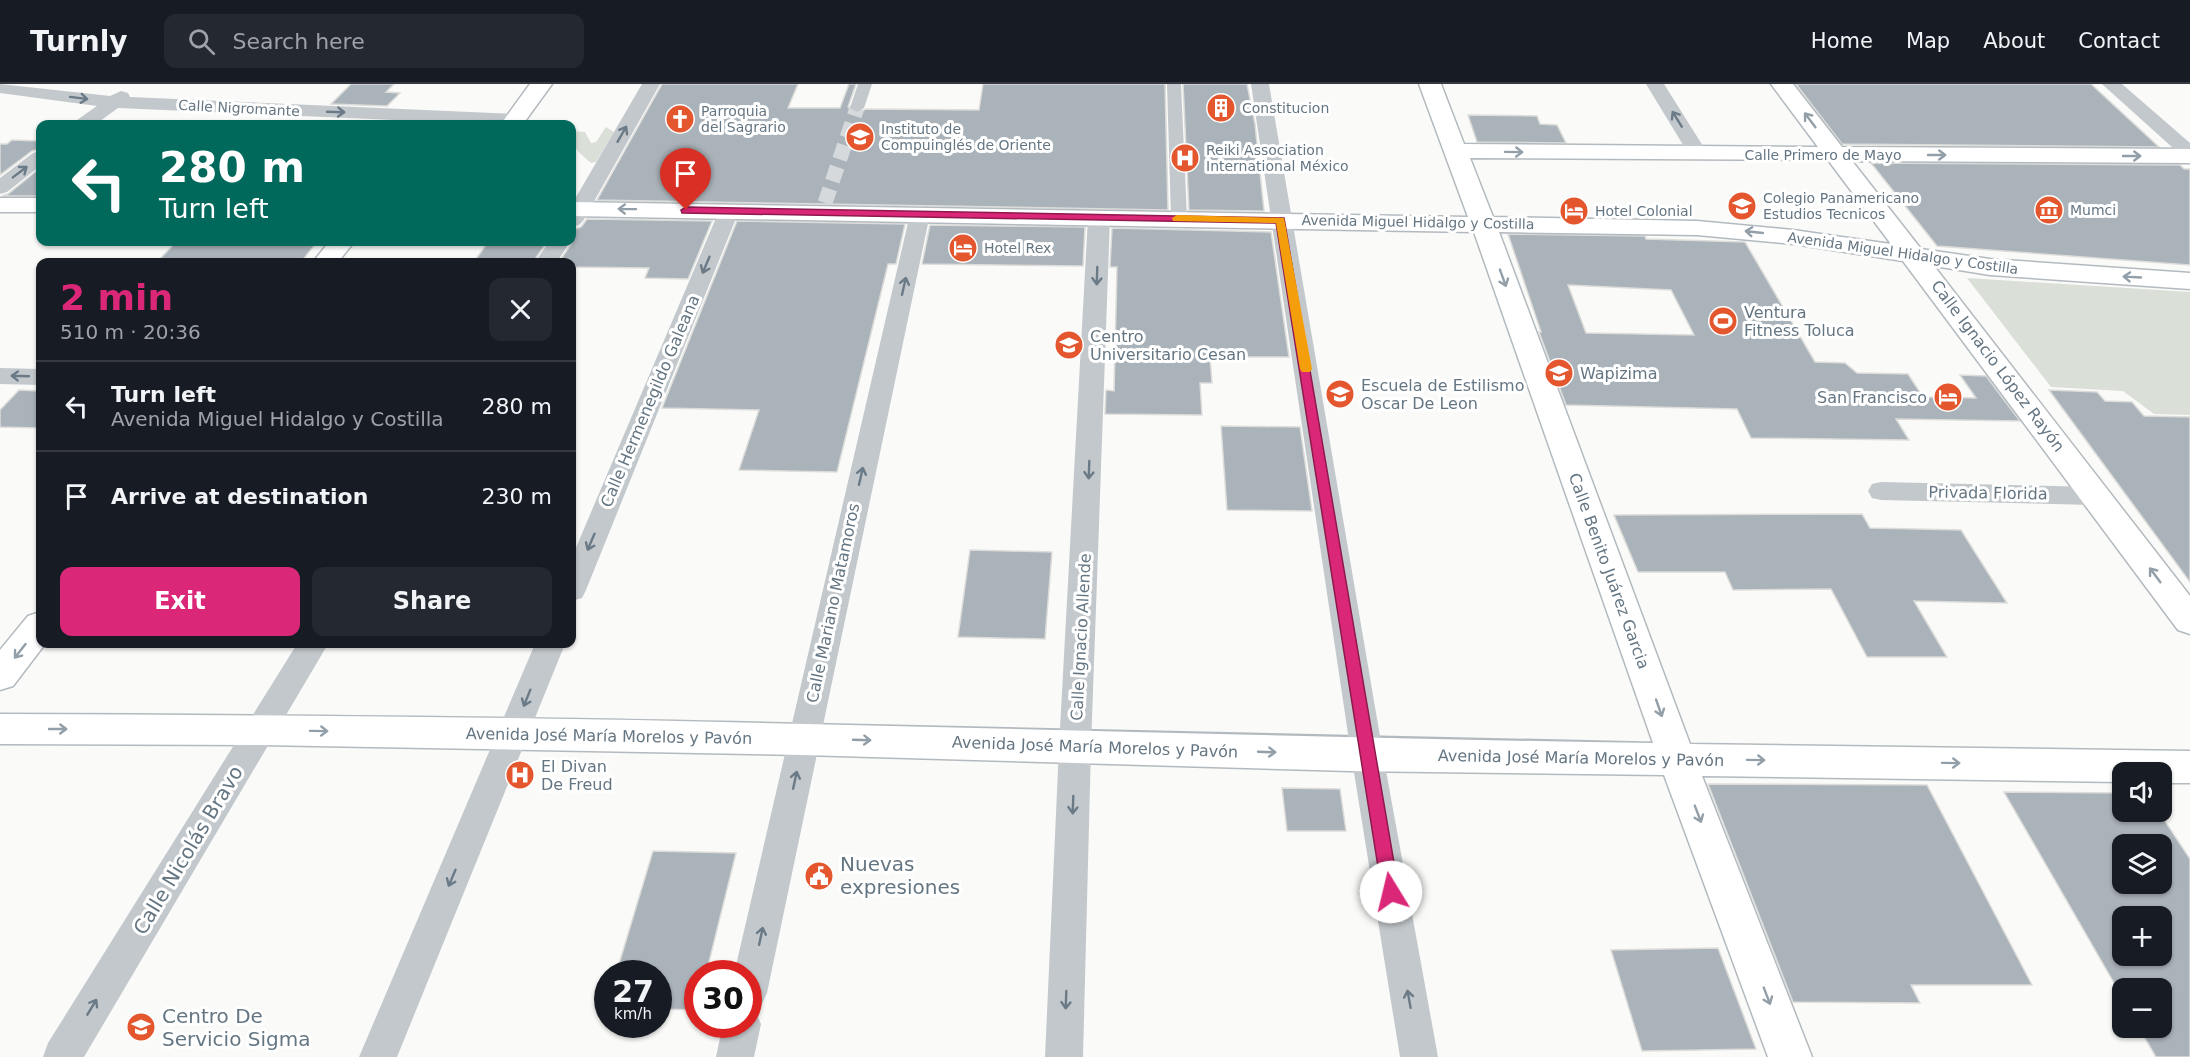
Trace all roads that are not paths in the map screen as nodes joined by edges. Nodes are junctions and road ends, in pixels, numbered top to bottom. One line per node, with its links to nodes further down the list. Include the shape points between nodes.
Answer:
1 (138, 84): 12 (street)
2 (541, 84): 16 (main road)
3 (651, 84): 25 (street, one-way to 3)
4 (864, 84): 13 (street)
5 (1174, 84): 30 (street)
6 (1260, 84): 31 (street)
7 (1430, 84): 17 (main road, Calle Benito Juárez Garcia)
8 (1655, 84): 18 (street, one-way to 8)
9 (1782, 84): 20 (main road, Calle Ignacio López Rayón, one-way to 9)
10 (2111, 84): 19 (street)
11 (0, 88): 12 (street, Calle Nigromante, one-way to 12)
12 (114, 102): 14 (street); 15 (street, Calle Nigromante, one-way to 15)
13 (857, 108)
14 (89, 120)
15 (474, 120)
16 (515, 120)
17 (1456, 152): 18 (main road, Calle Primero de Mayo, one-way to 18); 32 (main road, Calle Benito Juárez Garcia)
18 (1698, 154): 20 (main road, Calle Primero de Mayo)
19 (2190, 154): 20 (main road, Calle Primero de Mayo, one-way to 19)
20 (1837, 155): 34 (main road, Calle Ignacio López Rayón)
21 (36, 160): 22 (street, one-way to 21)
22 (0, 188)
23 (0, 205): 24 (main road)
24 (36, 206)
25 (576, 210)
26 (729, 211): 27 (main road, Avenida Miguel Hidalgo y Costilla, one-way to 27); 28 (main road, Avenida Miguel Hidalgo y Costilla, via 824,208); 41 (street, Calle Hermenegildo Galeana, one-way to 41)
27 (576, 213)
28 (920, 214): 29 (main road, Avenida Miguel Hidalgo y Costilla); 50 (street, Calle Mariano Matamoros, one-way to 28)
29 (1099, 217): 30 (main road, Avenida Miguel Hidalgo y Costilla); 51 (street, Calle Ignacio Allende, one-way to 51)
30 (1179, 218): 31 (main road, Avenida Miguel Hidalgo y Costilla)
31 (1281, 220): 32 (main road, Avenida Miguel Hidalgo y Costilla); 52 (street)
32 (1483, 223): 34 (main road, Avenida Miguel Hidalgo y Costilla, one-way to 32, via 1721,229); 53 (main road, Calle Benito Juárez Garcia, one-way to 53)
33 (339, 246): 35 (main road)
34 (1915, 257): 36 (main road, Avenida Miguel Hidalgo y Costilla, one-way to 34, via 2028,270); 40 (main road, Calle Ignacio López Rayón)
35 (328, 258)
36 (2190, 280)
37 (0, 376): 38 (street, one-way to 37)
38 (36, 377)
39 (1881, 491): 40 (street, Privada Florida)
40 (2095, 496): 42 (main road, Calle Ignacio López Rayón, one-way to 40)
41 (576, 580)
42 (2190, 621)
43 (36, 630): 46 (main road, one-way to 46)
44 (312, 648): 48 (street, Calle Nicolás Bravo)
45 (547, 648): 49 (street, one-way to 49)
46 (0, 676)
47 (0, 729): 48 (main road, Avenida José María Morelos y Pavón, one-way to 48)
48 (261, 730): 49 (main road, Avenida José María Morelos y Pavón, one-way to 49); 57 (street, Calle Nicolás Bravo, one-way to 48)
49 (512, 734): 50 (main road, Avenida José María Morelos y Pavón); 58 (street, one-way to 58)
50 (803, 739): 51 (main road, Avenida José María Morelos y Pavón, one-way to 51); 55 (street, Calle Mariano Matamoros, one-way to 50)
51 (1075, 747): 52 (main road, Avenida José María Morelos y Pavón, one-way to 52); 60 (street, Calle Ignacio Allende, one-way to 60)
52 (1367, 754): 53 (main road, Avenida José María Morelos y Pavón); 61 (street, one-way to 52)
53 (1677, 759): 54 (main road, Avenida José María Morelos y Pavón, one-way to 54); 62 (main road, Calle Benito Juárez Garcia, one-way to 62)
54 (2190, 767)
55 (755, 960)
56 (739, 1038): 59 (street)
57 (62, 1057)
58 (378, 1057)
59 (735, 1057)
60 (1064, 1057)
61 (1419, 1057)
62 (1790, 1057)

